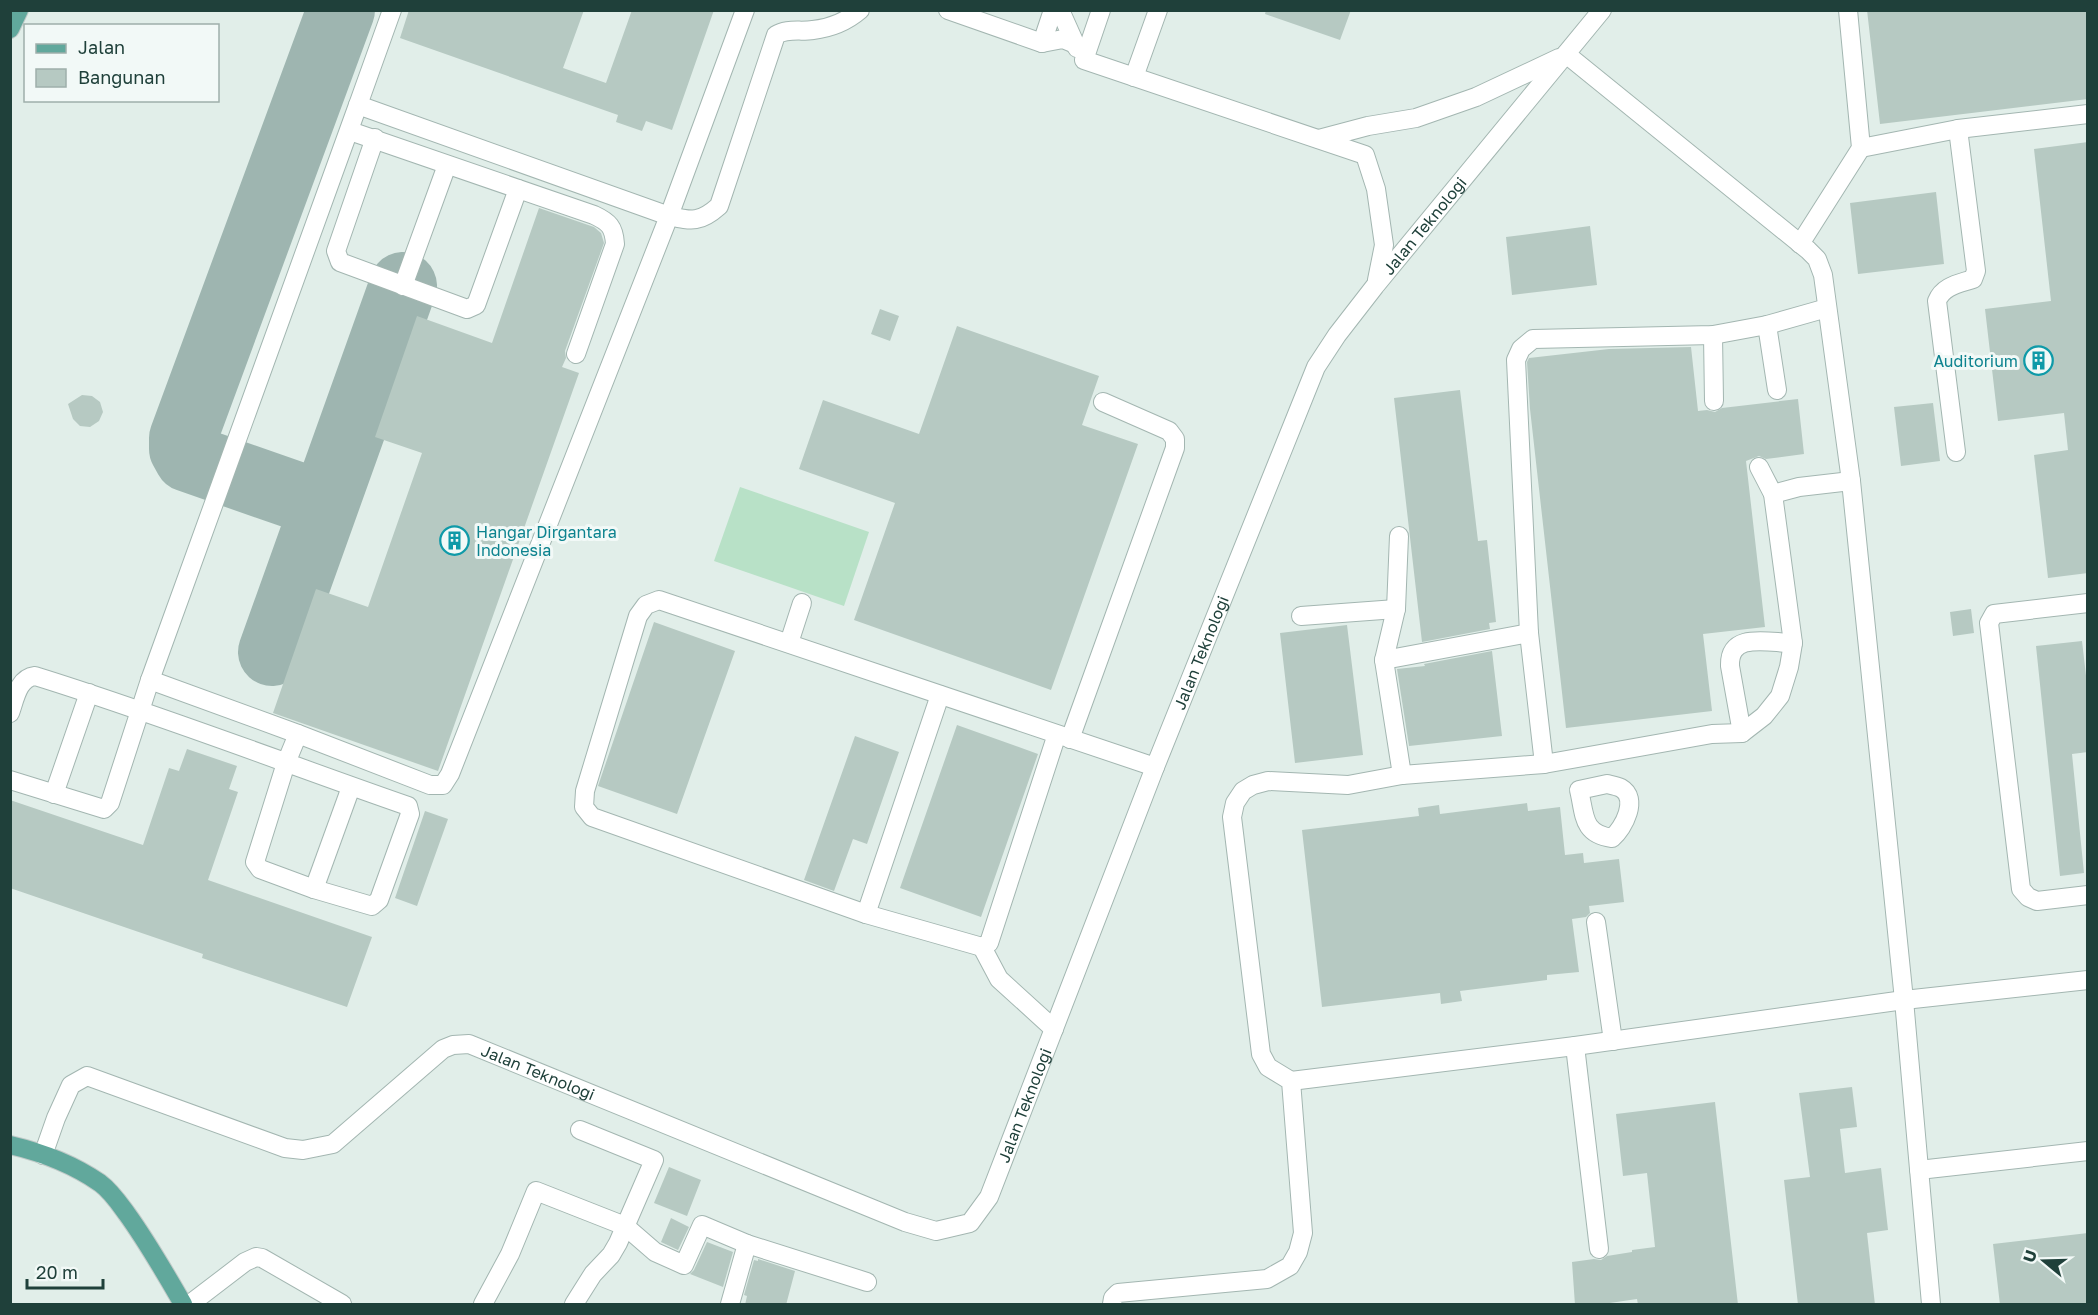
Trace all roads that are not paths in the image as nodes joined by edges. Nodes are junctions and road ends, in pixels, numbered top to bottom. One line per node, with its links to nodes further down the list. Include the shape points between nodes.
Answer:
1 (18, 10): 12 (main road)
2 (392, 10): 18 (street)
3 (745, 10): 27 (street)
4 (860, 10): 27 (street, via 837,26 783,30 776,35 719,206 707,217 689,220)
5 (948, 10): 13 (street)
6 (1053, 10): 13 (street)
7 (1060, 10): 14 (street)
8 (1101, 10): 16 (street)
9 (1158, 10): 17 (street)
10 (1602, 10): 15 (street, Jalan Teknologi)
11 (1848, 10): 24 (street)
12 (10, 29)
13 (1042, 43): 14 (street, via 1063,39)
14 (1075, 44): 16 (street)
15 (1566, 54): 23 (street, via 1476,97 1416,118); 28 (street); 30 (street, Jalan Teknologi)
16 (1084, 60): 17 (street)
17 (1134, 77): 23 (street)
18 (358, 105): 21 (street); 27 (street)
19 (2088, 114): 20 (street)
20 (1958, 129): 24 (street); 38 (street, via 1976,271 1973,279 1941,292 1937,301)
21 (350, 130): 22 (street); 51 (street)
22 (375, 138): 25 (street); 29 (street, via 336,251 340,262)
23 (1318, 140): 30 (street, via 1365,155 1376,189 1384,245)
24 (1861, 148): 28 (street)
25 (447, 165): 26 (street); 29 (street)
26 (518, 189): 29 (street, via 476,305 467,309); 34 (street, via 594,214 614,232 615,244)
27 (669, 216): 57 (street, via 450,774 442,785 430,785)
28 (1800, 244): 31 (street, via 1817,259)
29 (403, 286)
30 (1375, 286): 62 (street, Jalan Teknologi, via 1316,367)
31 (1827, 308): 32 (street); 40 (street)
32 (1767, 326): 33 (street); 35 (street)
33 (1713, 335): 36 (street); 47 (street, via 1533,339 1521,349 1516,360)
34 (576, 354)
35 (1777, 390)
36 (1714, 401)
37 (1102, 402): 58 (street, via 1169,431 1175,439 1174,448)
38 (1956, 452)
39 (1759, 467): 41 (street)
40 (1851, 481): 41 (street); 74 (street)
41 (1773, 494): 49 (street)
42 (1399, 536): 45 (street)
43 (802, 603): 48 (street)
44 (2088, 603): 69 (street, via 1994,614 1989,623 2021,888 2037,901)
45 (1396, 609): 46 (street); 50 (street)
46 (1301, 616)
47 (1529, 633): 50 (street); 61 (street)
48 (789, 643): 53 (street); 70 (street, via 659,600 646,605 638,616 585,791 584,807 592,817)
49 (1793, 643): 56 (street, via 1780,696 1764,716); 56 (street, via 1746,642 1732,650 1730,666)
50 (1384, 660): 63 (street)
51 (150, 680): 54 (street); 57 (street)
52 (89, 693): 54 (street); 55 (street, via 30,677 21,684); 67 (street)
53 (940, 695): 58 (street); 70 (street)
54 (140, 710): 60 (street); 67 (street, via 110,803 104,809)
55 (10, 713)
56 (1742, 733): 59 (street, via 1712,734)
57 (298, 734): 60 (street)
58 (1064, 736): 62 (street); 72 (street, via 989,943)
59 (1579, 758): 61 (street); 66 (street)
60 (286, 763): 65 (street); 68 (street, via 255,862 260,869)
61 (1544, 764): 63 (street)
62 (1155, 767): 75 (street, Jalan Teknologi)
63 (1402, 775): 78 (street, via 1348,784 1269,781 1243,791 1235,803 1232,817 1261,1054 1268,1067)
64 (10, 780): 67 (street)
65 (351, 787): 68 (street); 68 (street, via 408,806 410,814 379,900 372,906)
66 (1579, 790)
67 (54, 794)
68 (314, 889)
69 (2088, 894)
70 (866, 914): 72 (street)
71 (1596, 921): 76 (street)
72 (982, 947): 75 (street, via 999,979)
73 (2088, 980): 74 (street)
74 (1904, 1000): 76 (street); 83 (street)
75 (1054, 1029): 82 (street, Jalan Teknologi, via 989,1197 970,1223 936,1231 905,1222 469,1044 442,1049 333,1144 303,1150 285,1148 87,1076 71,1085)
76 (1613, 1041): 77 (street)
77 (1575, 1046): 78 (street); 86 (street)
78 (1291, 1081): 94 (street, via 1304,1233 1290,1266 1267,1279 1118,1293)
79 (580, 1130): 84 (street, via 654,1160)
80 (10, 1145): 82 (main road)
81 (2088, 1151): 83 (street)
82 (43, 1155): 88 (main road, via 100,1183 115,1198 148,1243)
83 (1919, 1170): 95 (street)
84 (625, 1226): 85 (street, via 655,1252 684,1265 702,1225); 91 (street, via 536,1191); 92 (street, via 610,1255)
85 (747, 1244): 87 (street); 93 (street)
86 (1599, 1249)
87 (867, 1282)
88 (183, 1305)
89 (190, 1305): 90 (street, via 256,1257)
90 (342, 1305)
91 (483, 1305)
92 (574, 1305)
93 (730, 1305)
94 (1112, 1305)
95 (1931, 1305)

